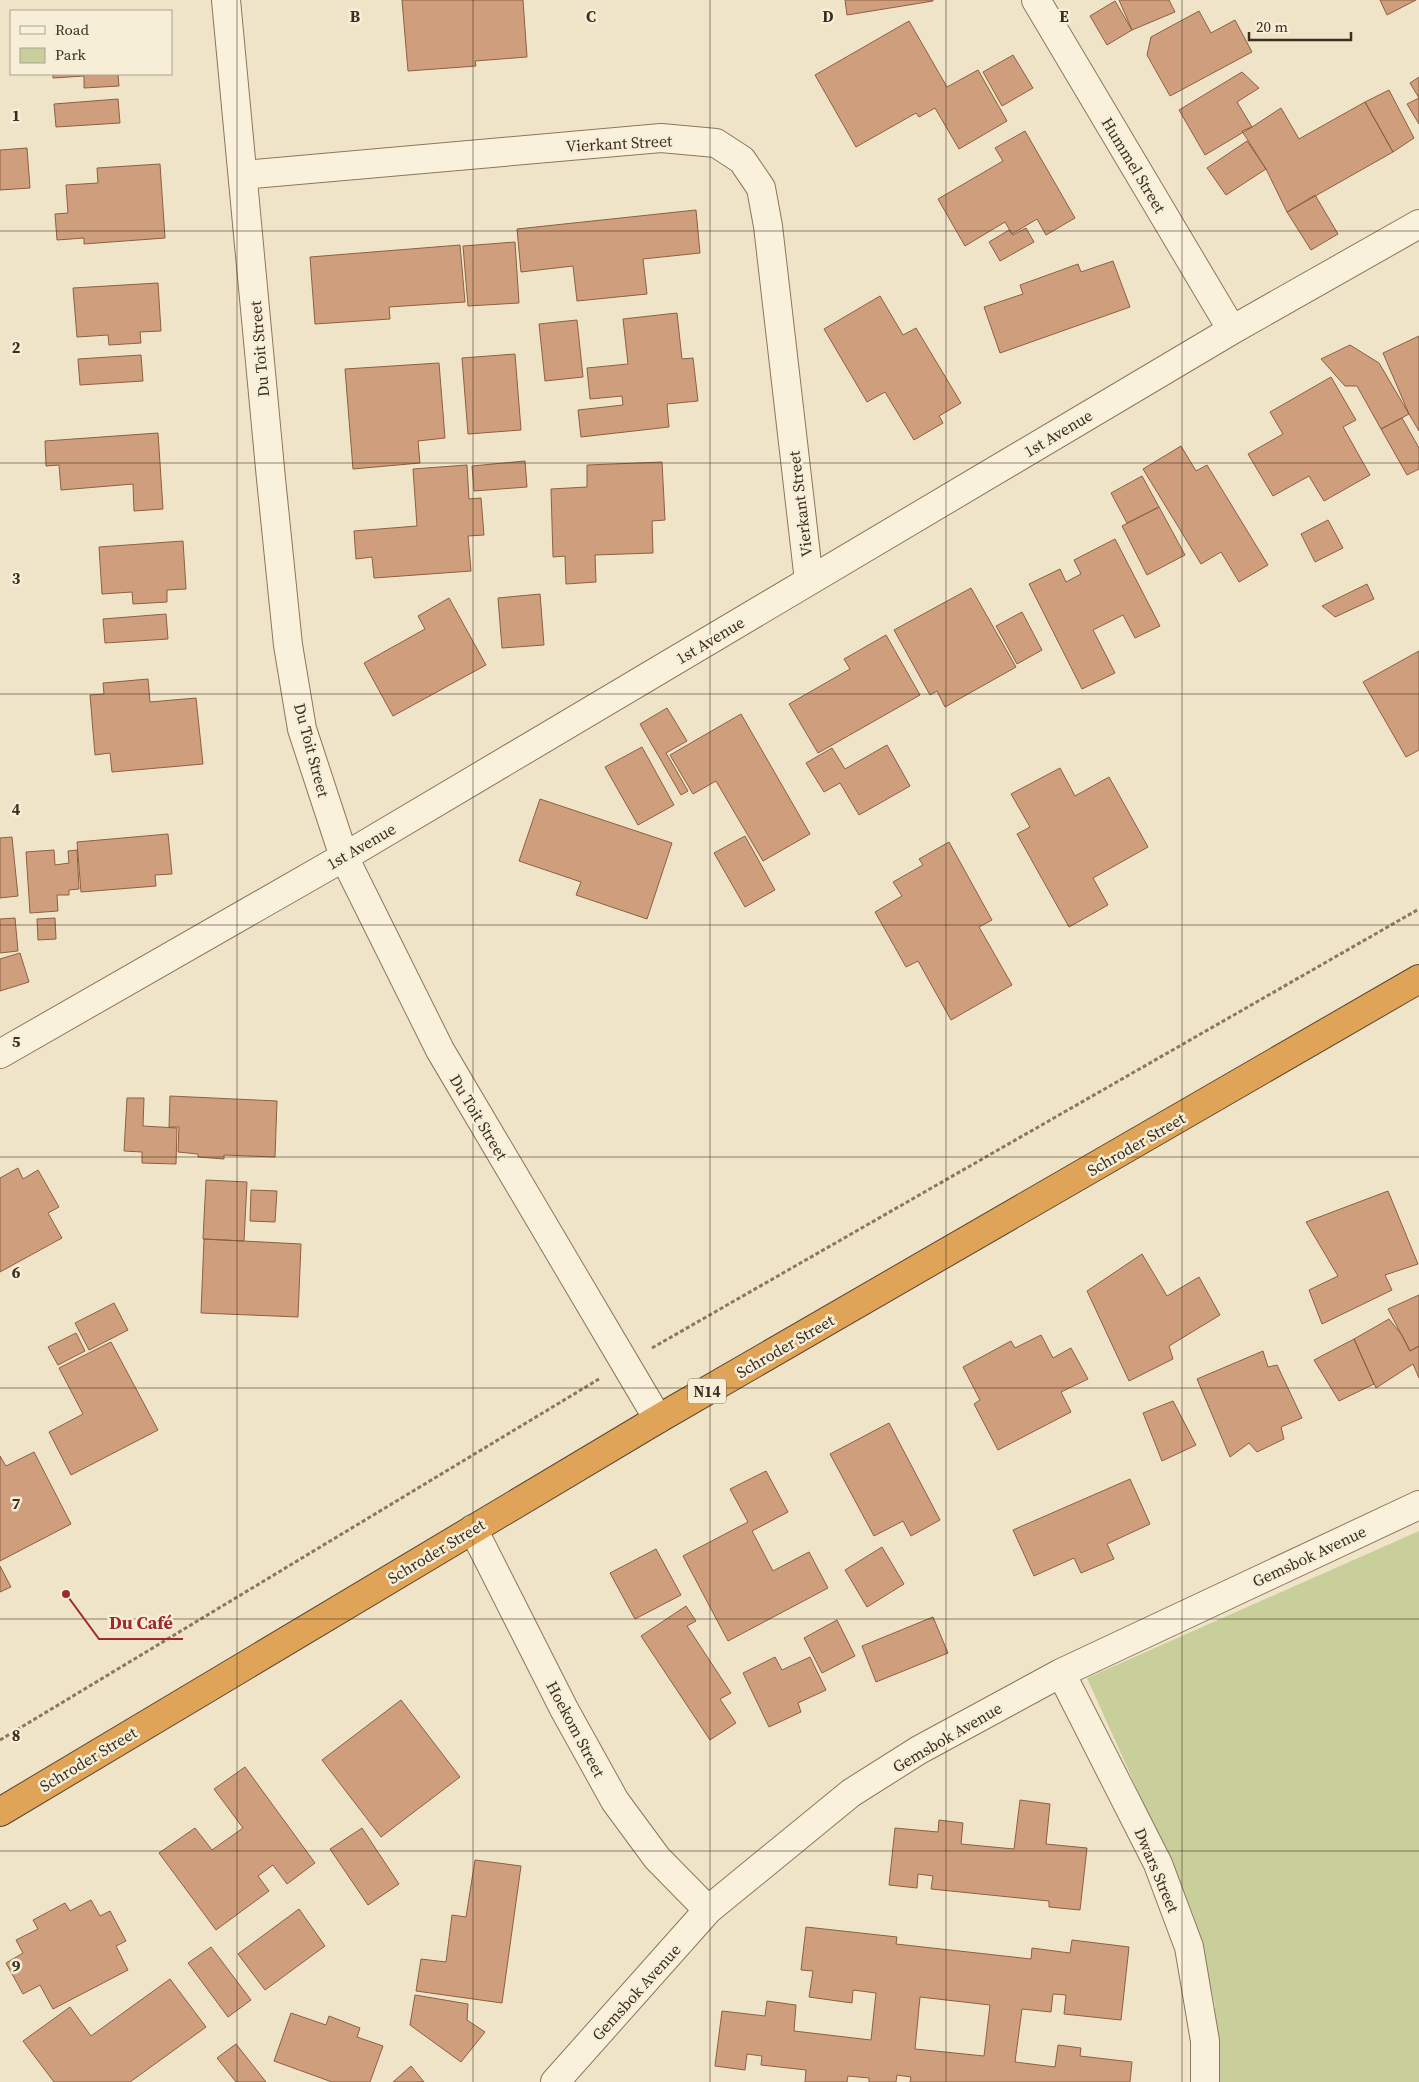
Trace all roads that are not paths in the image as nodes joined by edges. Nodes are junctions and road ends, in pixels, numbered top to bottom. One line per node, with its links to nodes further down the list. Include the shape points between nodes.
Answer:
1 (226, 0): 3 (street, Du Toit Street)
2 (1036, 0): 5 (street, Hummel Street)
3 (243, 175): 6 (street, Vierkant Street, via 661,138 716,143 742,160 761,188 768,226); 7 (street, Du Toit Street, via 288,645 302,729)
4 (1419, 224): 5 (street, 1st Avenue)
5 (1232, 330): 6 (street, 1st Avenue)
6 (810, 581): 7 (street, 1st Avenue)
7 (344, 857): 9 (street, 1st Avenue); 10 (street, Du Toit Street, via 440,1050)
8 (1419, 979): 10 (highway, Schroder Street / N14)
9 (0, 1054)
10 (658, 1419): 12 (highway, Schroder Street / N14)
11 (1419, 1505): 13 (street, Gemsbok Avenue)
12 (473, 1529): 14 (highway, Schroder Street / N14); 15 (street, Hoekom Street, via 615,1801 657,1858)
13 (1061, 1673): 15 (street, Gemsbok Avenue, via 919,1750 851,1794); 17 (street, Dwars Street, via 1158,1864 1189,1947 1205,2041)
14 (0, 1812)
15 (708, 1910): 16 (street, Gemsbok Avenue)
16 (555, 2082)
17 (1206, 2082)

